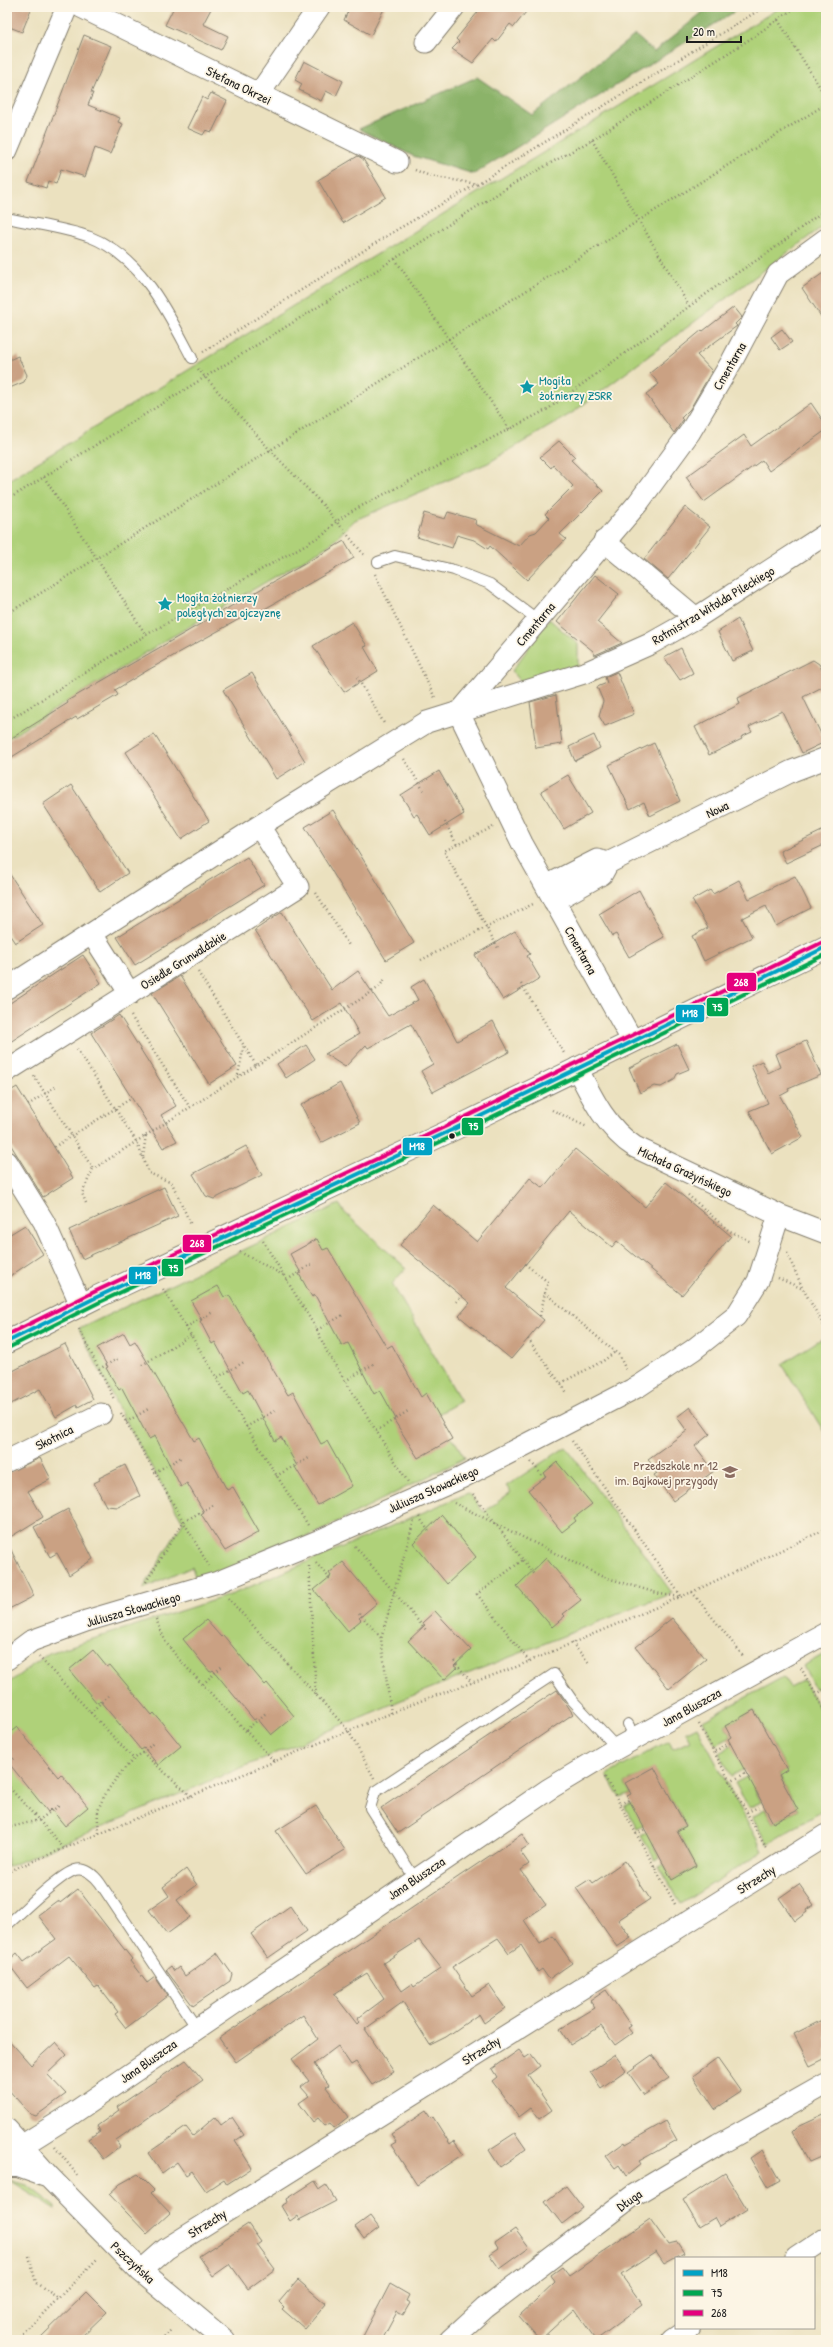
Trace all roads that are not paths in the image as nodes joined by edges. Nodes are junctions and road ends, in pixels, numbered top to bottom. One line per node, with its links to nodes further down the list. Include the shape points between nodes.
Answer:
1 (67, 7): 7 (street)
2 (81, 7): 6 (street, Stefana Okrzei)
3 (319, 7): 6 (street)
4 (454, 7): 5 (street)
5 (426, 42)
6 (259, 94): 8 (street, Stefana Okrzei)
7 (7, 150)
8 (396, 162)
9 (7, 218): 11 (lane, via 89,236 109,246 151,287 169,314)
10 (826, 239): 13 (street, Cmentarna, via 778,274 732,361 690,432 638,503)
11 (192, 358)
12 (826, 534): 15 (street, Rotmistrza Witolda Pileckiego)
13 (604, 541): 15 (street); 16 (street, Cmentarna)
14 (373, 565): 16 (lane, via 395,556 454,570 490,584)
15 (696, 618): 17 (street, Rotmistrza Witolda Pileckiego, via 650,644 587,672)
16 (538, 620): 17 (street, Cmentarna)
17 (451, 715): 19 (street, via 427,722 397,747); 20 (street, Cmentarna, via 522,843)
18 (826, 758): 20 (street, Nowa, via 792,771 608,863 602,874)
19 (259, 826): 21 (street); 24 (street, Osiedle Grunwaldzkie, via 298,887)
20 (545, 897): 25 (street, Cmentarna)
21 (92, 934): 23 (street); 24 (street)
22 (823, 938): 25 (street)
23 (7, 988)
24 (125, 996): 27 (street, Osiedle Grunwaldzkie)
25 (632, 1040): 26 (street)
26 (570, 1061): 29 (street, Michała Grażyńskiego, via 620,1138); 31 (street, via 454,1129)
27 (16, 1065)
28 (7, 1162): 31 (street, via 44,1222)
29 (779, 1215): 30 (street, Michała Grażyńskiego); 36 (street, Juliusza Słowackiego, via 758,1281 736,1316 693,1350 639,1386 313,1552 31,1641)
30 (826, 1234)
31 (81, 1305): 32 (street)
32 (7, 1342)
33 (112, 1409): 34 (street, Skotnica)
34 (7, 1461)
35 (826, 1633): 37 (street, Jana Bluszcza, via 631,1731)
36 (7, 1659)
37 (617, 1748): 39 (street, Jana Bluszcza, via 549,1789); 39 (lane, via 572,1700 554,1674 375,1792 370,1808)
38 (826, 1835): 49 (street, Strzechy, via 173,2245)
39 (415, 1879): 41 (street, Jana Bluszcza)
40 (7, 1925): 41 (lane, via 60,1879 74,1870 87,1870 100,1883)
41 (196, 2028): 44 (street, Jana Bluszcza)
42 (826, 2084): 52 (street, Długa, via 634,2195 486,2308)
43 (7, 2130): 44 (street, Pszczyńska)
44 (14, 2151): 46 (street, Pszczyńska)
45 (7, 2166): 46 (street, Pszczyńska, via 25,2168)
46 (50, 2177): 49 (street, Pszczyńska)
47 (826, 2238): 48 (street)
48 (798, 2257)
49 (141, 2271): 51 (street, Pszczyńska)
50 (688, 2329): 53 (street)
51 (224, 2340)
52 (450, 2340)
53 (672, 2340)

